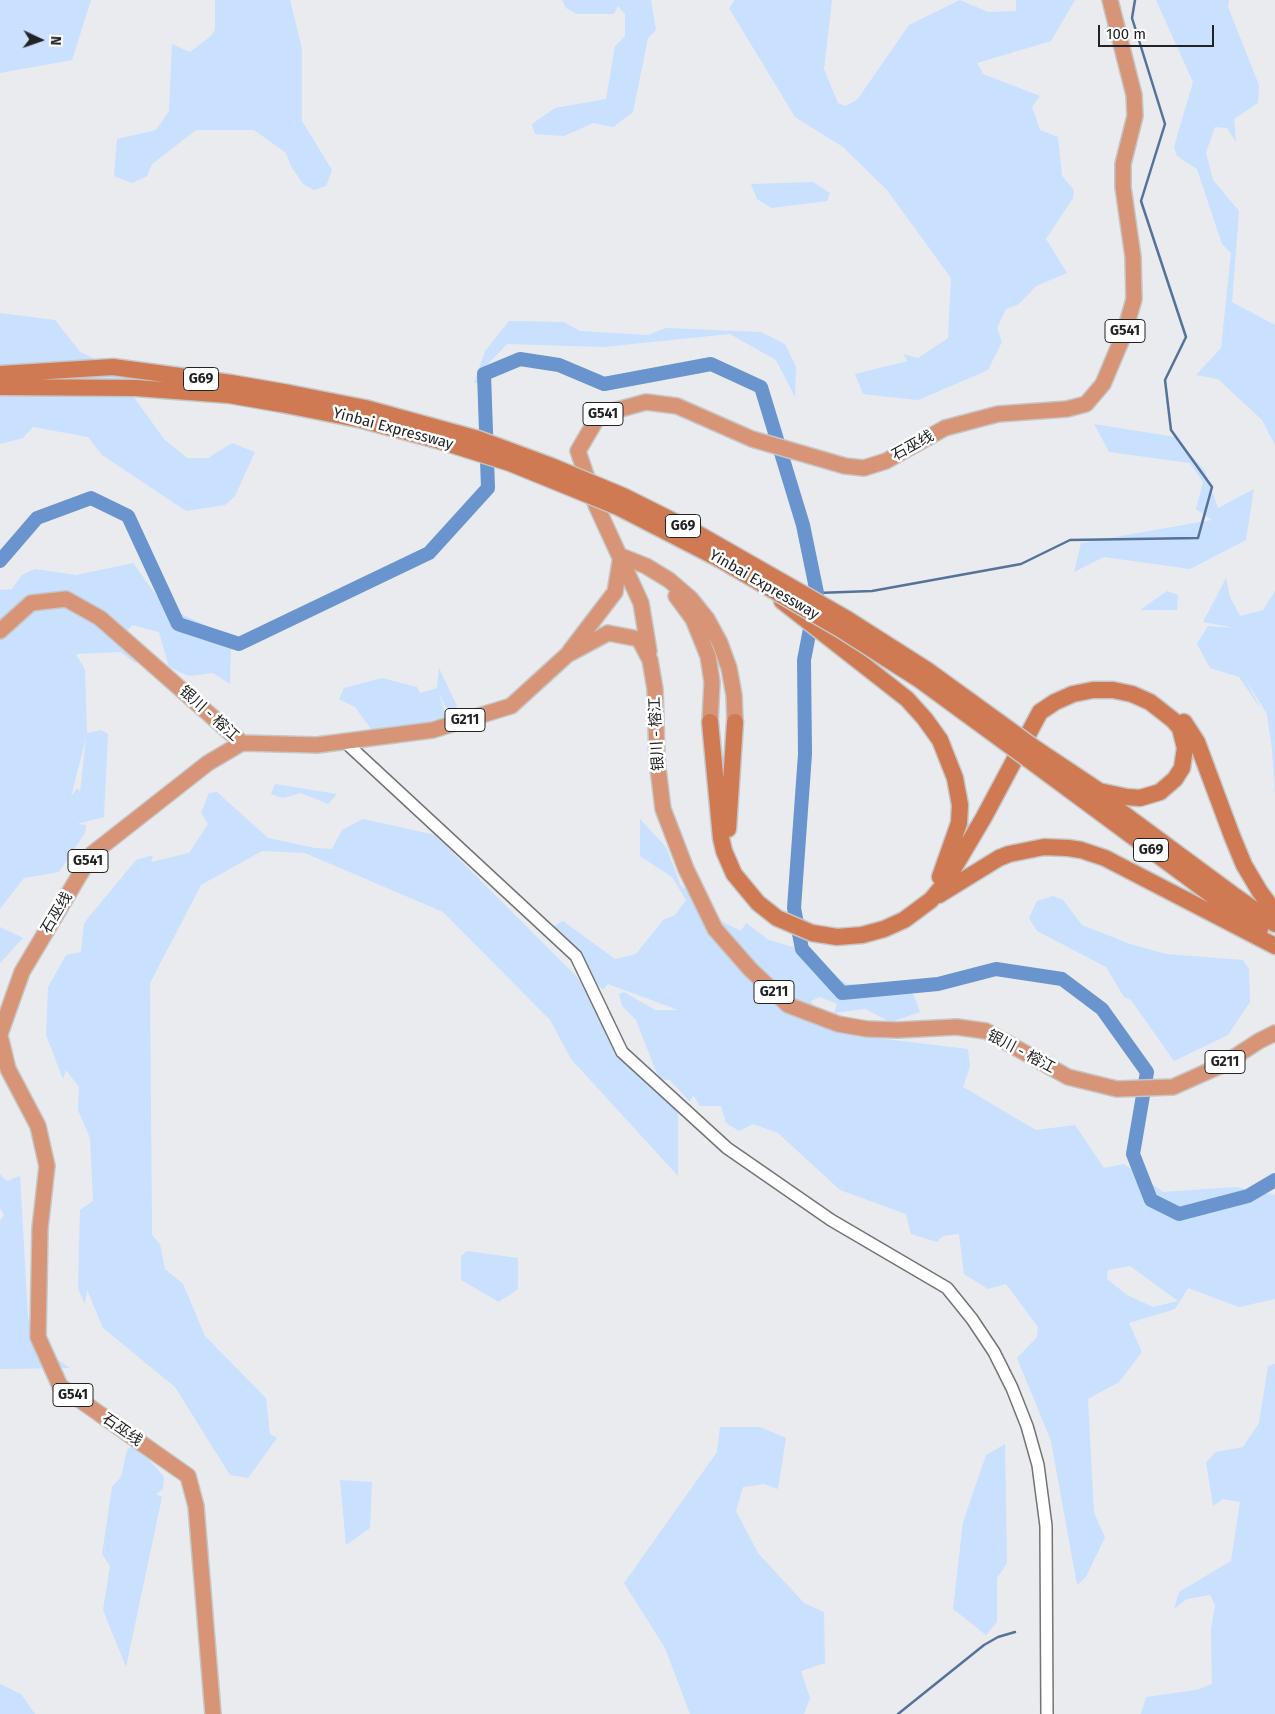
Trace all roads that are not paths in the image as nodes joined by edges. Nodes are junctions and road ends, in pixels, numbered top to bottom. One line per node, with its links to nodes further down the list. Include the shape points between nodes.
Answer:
1 (1110, 0): 5 (highway, 石巫线 / G541, via 1134,95 1135,116 1123,164 1134,300 1103,384 1086,404 1067,409 998,414 945,428 886,462 864,468 845,466 752,439 676,406 646,402 599,415 578,451 596,505)
2 (0, 374): 4 (highway, Yinbai Expressway / G69, via 113,367 230,383)
3 (0, 387): 4 (highway, Yinbai Expressway / G69, via 136,388)
4 (285, 398): 6 (highway, Yinbai Expressway / G69, bridge, via 325,412 400,429 510,464 653,524); 14 (highway, Yinbai Expressway / G69, bridge, via 365,408 478,439 560,469 649,509 727,549 854,623 941,680)
5 (621, 556): 8 (highway, via 615,592); 9 (highway, 石巫线, via 641,603); 10 (highway, via 662,581 692,619 704,643 711,669); 11 (highway, via 669,580 707,619 730,668)
6 (754, 580): 14 (highway, Yinbai Expressway / G69, bridge, via 883,656); 15 (highway, bridge, via 902,695 940,740 955,778 960,805 959,823)
7 (0, 631): 13 (highway, 银川 - 榕江, via 31,603 66,600 100,618)
8 (567, 655): 9 (highway, 银川 - 榕江 / G211, via 608,633 639,639); 12 (highway, 银川 - 榕江 / G211, via 511,706 433,730)
9 (650, 660): 23 (highway, 银川 - 榕江 / G211, via 664,809 686,869 715,928 750,969 788,1005 838,1024 867,1029 957,1026 986,1031 1068,1077 1117,1089 1173,1087 1222,1065)
10 (710, 722): 18 (highway, via 724,851 734,874 749,894)
11 (735, 722): 18 (highway, via 728,837 735,860 747,880)
12 (344, 742): 13 (highway, 银川 - 榕江 / G211, via 317,745); 26 (street, via 576,956 622,1052 727,1148 831,1220 947,1288 972,1318 1012,1388 1038,1465 1046,1526)
13 (242, 743): 24 (highway, 石巫线 / G541, via 208,762 92,854 22,972)
14 (1032, 754): 16 (highway, via 1099,791 1140,798 1153,795 1170,784 1182,768 1185,748 1183,734 1174,720 1132,694 1093,690 1055,702 1040,712 984,817 945,883); 19 (highway, Yinbai Expressway / G69); 21 (highway, Yinbai Expressway / G69, via 1224,904)
15 (939, 879): 17 (highway, via 1034,707 1071,687 1113,683 1134,688 1162,702 1192,732 1237,851); 20 (highway, via 918,902 892,919)
16 (930, 900): 20 (highway, via 904,920 884,929 862,935); 22 (highway, via 1004,856 1032,849 1068,848 1105,858)
17 (1275, 912)
18 (779, 915): 20 (highway, via 788,924 812,933)
19 (1275, 924)
20 (837, 933)
21 (1275, 939)
22 (1275, 946)
23 (1275, 1033)
24 (0, 1035): 25 (highway, 石巫线 / G541, via 8,1069 38,1126 47,1166 40,1228 38,1337 60,1386 188,1476 196,1506)
25 (213, 1714)
26 (1047, 1714)

